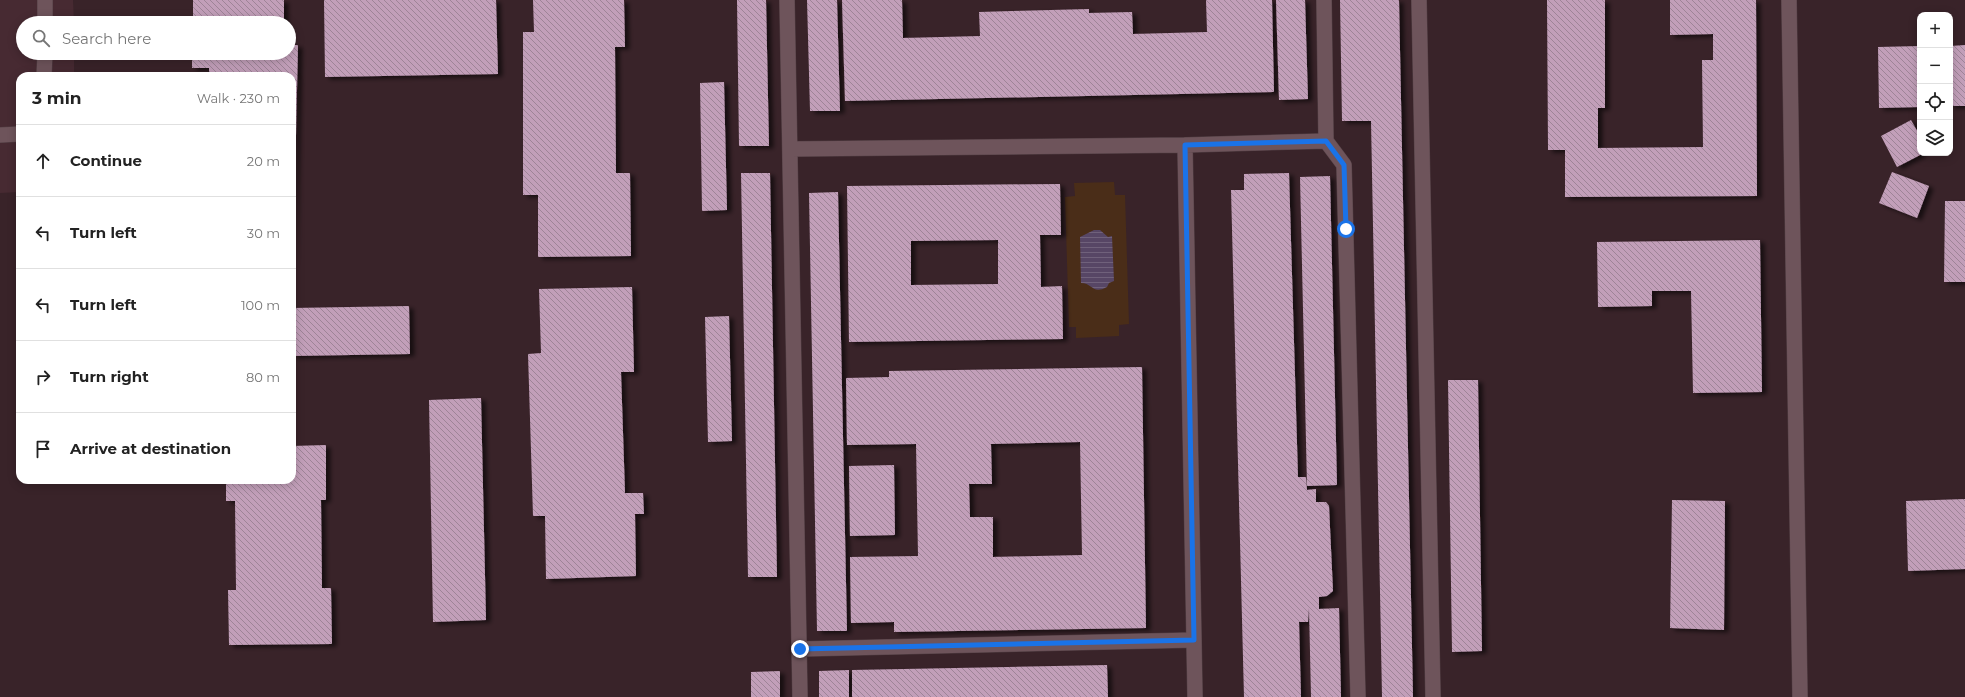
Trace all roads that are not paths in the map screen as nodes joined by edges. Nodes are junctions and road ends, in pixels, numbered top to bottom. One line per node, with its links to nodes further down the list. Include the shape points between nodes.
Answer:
1 (45, 0): 6 (lane)
2 (787, 0): 13 (lane)
3 (1324, 0): 11 (lane)
4 (1419, 0): 19 (lane)
5 (1789, 0): 20 (lane)
6 (45, 16)
7 (45, 60): 8 (lane)
8 (44, 72)
9 (16, 134): 10 (lane)
10 (0, 135)
11 (1326, 141): 12 (lane); 18 (lane, via 1344,165)
12 (1185, 145): 13 (lane); 14 (lane)
13 (790, 149): 15 (lane)
14 (1194, 640): 15 (lane); 17 (lane)
15 (800, 649): 16 (lane)
16 (800, 697)
17 (1195, 697)
18 (1358, 697)
19 (1433, 697)
20 (1800, 697)

